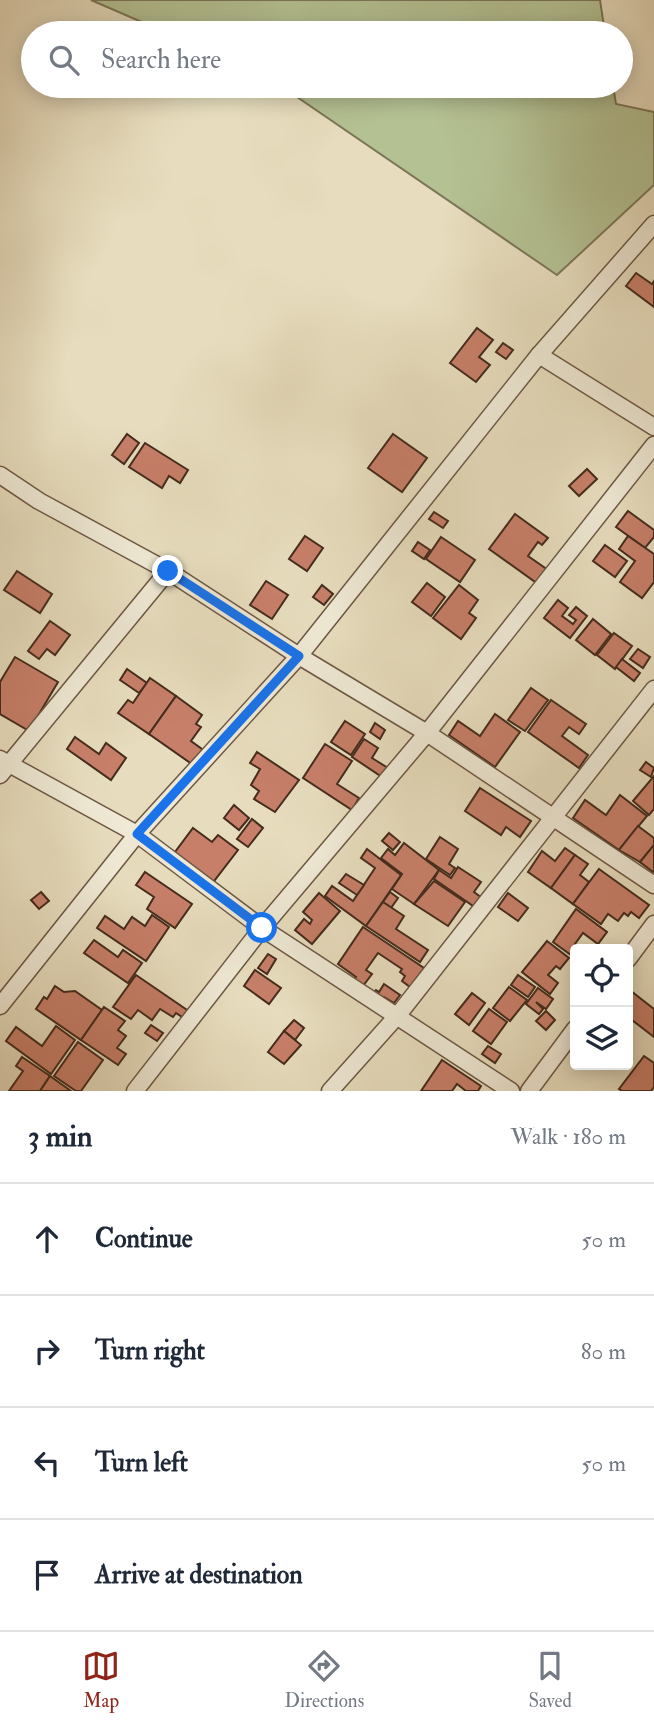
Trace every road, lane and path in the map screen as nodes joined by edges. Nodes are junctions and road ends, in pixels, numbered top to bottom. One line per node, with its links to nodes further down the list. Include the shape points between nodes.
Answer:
1 (654, 224): 2 (street)
2 (539, 355): 3 (street); 7 (street)
3 (654, 427)
4 (654, 445): 9 (street)
5 (0, 475): 6 (street)
6 (168, 571): 7 (street); 10 (street)
7 (299, 656): 9 (street); 12 (street)
8 (654, 690): 11 (street)
9 (427, 733): 11 (street); 15 (street)
10 (3, 766): 12 (street)
11 (553, 819): 13 (street); 18 (street)
12 (137, 834): 15 (street); 17 (street)
13 (654, 886)
14 (654, 925): 16 (street)
15 (262, 928): 18 (street); 20 (street)
16 (633, 953)
17 (0, 1006)
18 (398, 1015): 21 (street); 22 (street)
19 (570, 1036): 23 (street)
20 (135, 1091)
21 (330, 1091)
22 (511, 1091)
23 (529, 1091)

